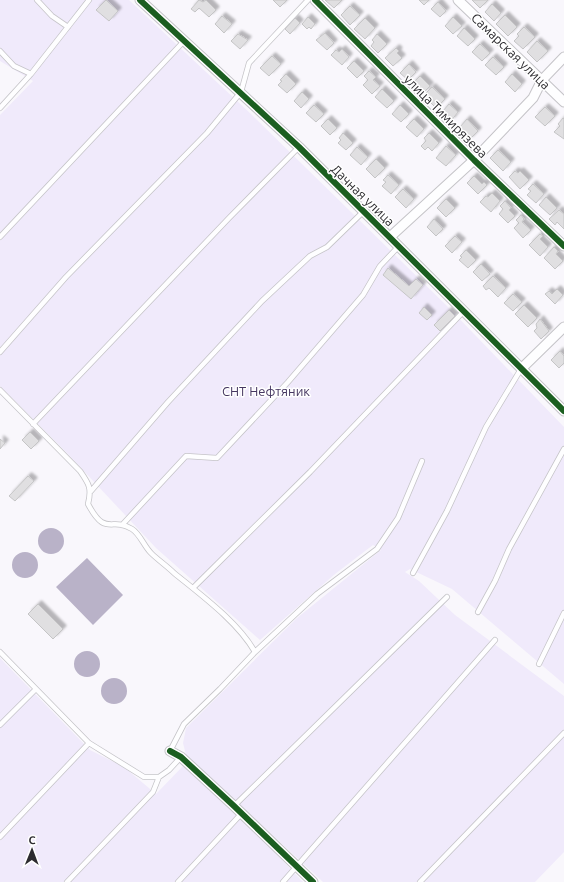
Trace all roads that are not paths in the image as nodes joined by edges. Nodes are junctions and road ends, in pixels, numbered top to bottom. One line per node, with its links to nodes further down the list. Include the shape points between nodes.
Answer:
1 (37, 0): 7 (lane, via 52,16)
2 (89, 0): 7 (lane)
3 (140, 0): 8 (street, Дачная улица)
4 (308, 0): 13 (lane, via 249,63)
5 (315, 0): 17 (street, улица Тимирязева)
6 (458, 0): 12 (street, Самарская улица)
7 (68, 27): 11 (lane)
8 (185, 40): 13 (street, Дачная улица); 20 (lane)
9 (0, 51): 11 (lane, via 14,66)
10 (564, 57): 12 (street)
11 (31, 74): 15 (lane)
12 (542, 80): 14 (street, Самарская улица); 17 (street, via 533,98)
13 (241, 92): 16 (street, Дачная улица); 25 (lane, via 207,133 66,277)
14 (564, 102)
15 (0, 108)
16 (299, 147): 18 (street, Дачная улица); 29 (lane)
17 (474, 160): 19 (street); 22 (street, улица Тимирязева)
18 (364, 211): 19 (street, Дачная улица); 32 (lane, via 327,247 310,256 262,300 168,402)
19 (390, 236): 21 (street, Дачная улица)
20 (0, 237)
21 (399, 246): 23 (street, Дачная улица); 33 (lane, via 380,266 363,296 217,458 186,456)
22 (564, 246)
23 (464, 311): 26 (street, Дачная улица); 35 (lane, via 310,472)
24 (564, 327): 26 (street)
25 (0, 352)
26 (521, 369): 28 (street, Дачная улица); 34 (lane, via 486,426 447,511)
27 (0, 390): 29 (lane)
28 (564, 411)
29 (33, 424): 32 (lane, via 80,470)
30 (564, 449): 37 (lane)
31 (422, 461): 41 (lane, via 398,518 377,549 317,594)
32 (91, 492): 33 (lane, via 88,504 95,517 106,525)
33 (122, 525): 35 (lane, via 133,529 151,553)
34 (413, 573)
35 (193, 588): 41 (lane, via 248,639)
36 (447, 597): 50 (lane)
37 (478, 612)
38 (564, 613): 42 (lane)
39 (495, 640): 53 (lane)
40 (0, 652): 43 (lane)
41 (255, 652): 47 (lane, via 184,724)
42 (539, 664)
43 (36, 689): 44 (lane); 46 (lane)
44 (0, 725)
45 (564, 733): 58 (lane)
46 (89, 743): 49 (lane, via 144,777); 52 (lane)
47 (170, 752): 48 (street)
48 (181, 757): 49 (lane); 50 (street)
49 (158, 777): 54 (lane, via 153,792)
50 (234, 806): 51 (street)
51 (242, 813): 53 (street); 55 (lane)
52 (0, 837)
53 (297, 868): 56 (lane); 57 (street)
54 (67, 882)
55 (178, 882)
56 (283, 882)
57 (312, 882)
58 (420, 882)

